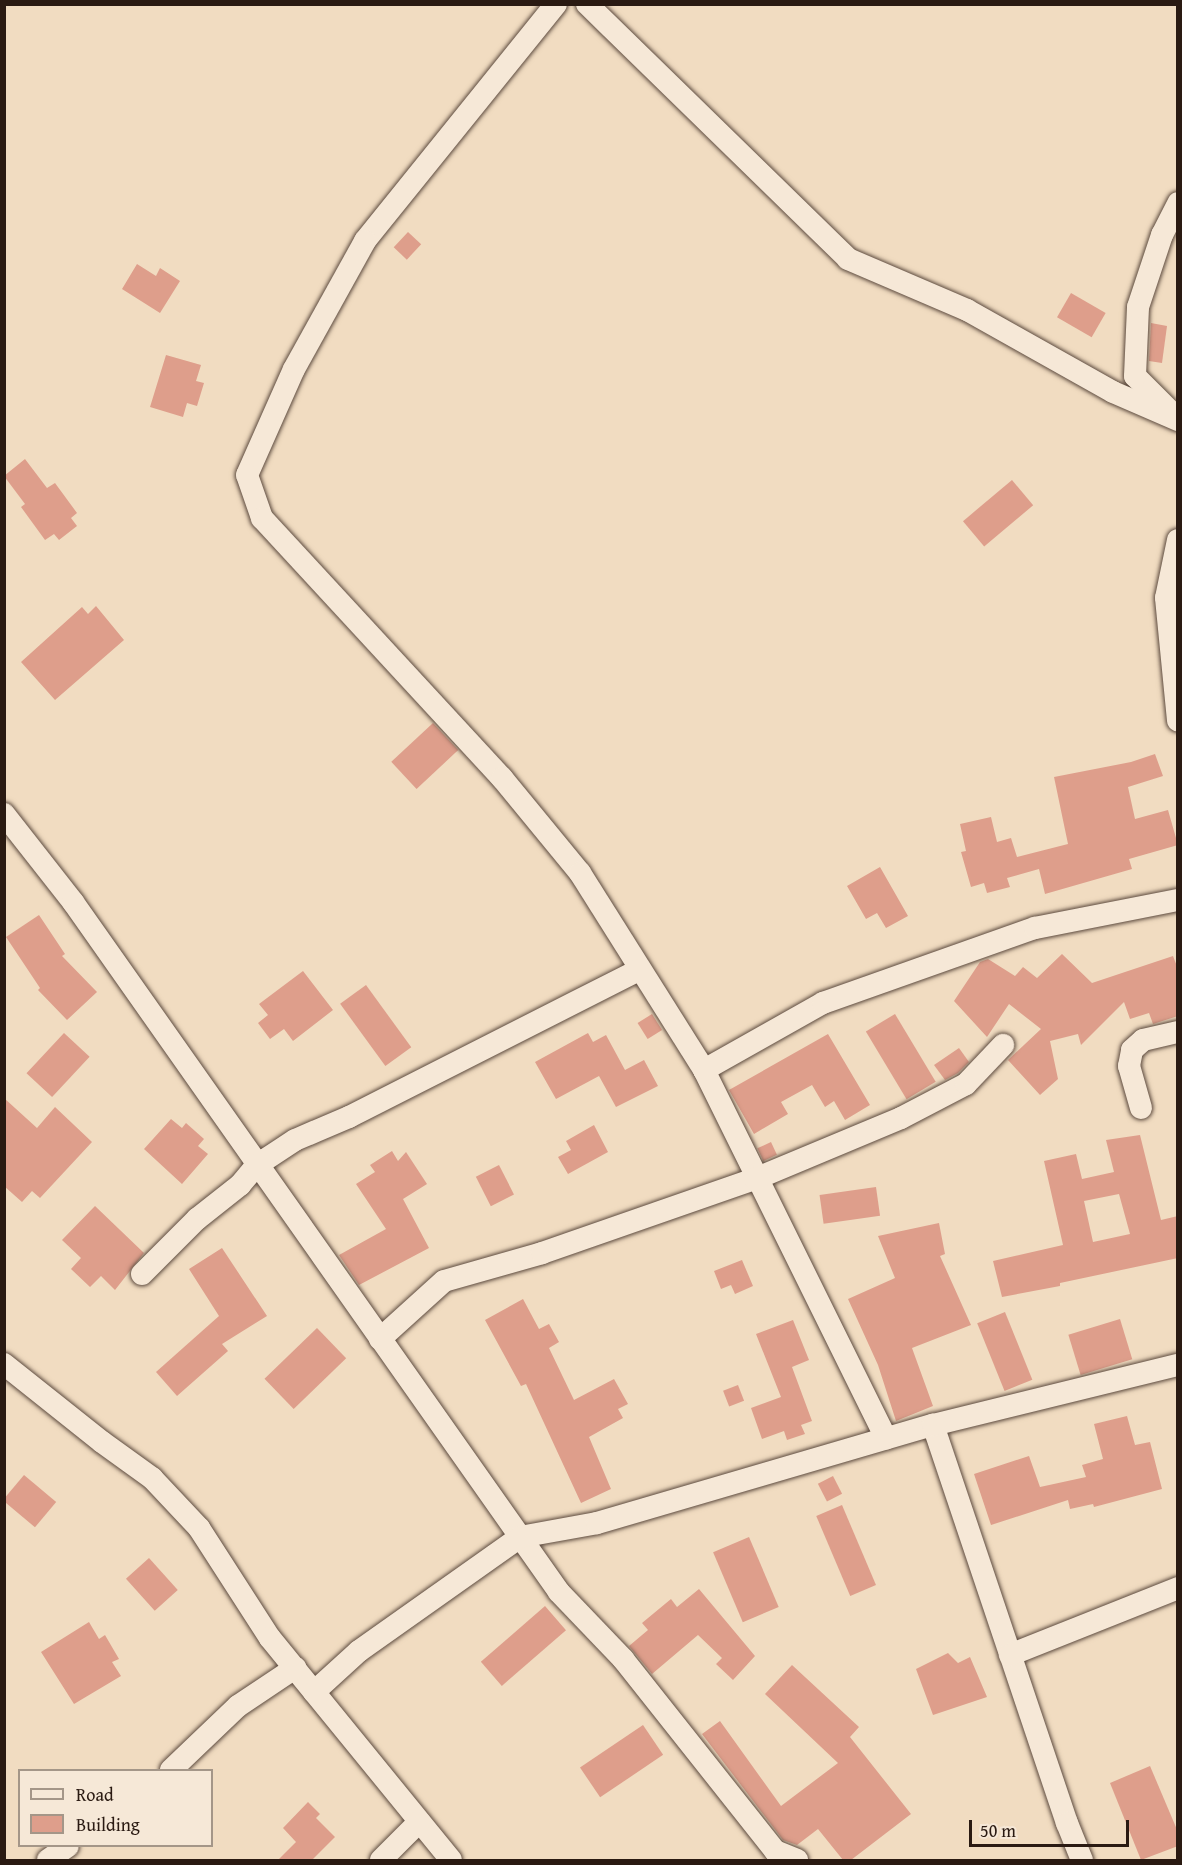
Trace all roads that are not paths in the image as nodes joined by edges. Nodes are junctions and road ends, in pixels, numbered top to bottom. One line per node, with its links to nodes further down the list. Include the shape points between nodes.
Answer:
1 (556, 4): 9 (street, via 366,241 294,369 247,475 262,518 502,778 580,873)
2 (587, 4): 4 (street, via 848,259 967,310 1113,392)
3 (1178, 203): 4 (street, via 1162,235 1137,307 1135,376)
4 (1178, 419)
5 (1178, 540): 6 (street, via 1166,598)
6 (1178, 720)
7 (4, 814): 14 (street, via 80,912)
8 (1178, 900): 12 (street, via 1035,928 834,999)
9 (639, 970): 12 (street); 14 (street, via 296,1140)
10 (1178, 1032): 13 (street, via 1143,1040 1132,1050 1129,1066)
11 (1003, 1045): 15 (street, via 966,1084 901,1118)
12 (704, 1070): 15 (street)
13 (1141, 1108)
14 (257, 1165): 16 (street); 17 (street)
15 (755, 1179): 17 (street, via 542,1253 444,1281); 21 (street)
16 (142, 1274)
17 (380, 1339): 22 (street)
18 (4, 1364): 25 (street, via 152,1478 200,1528 270,1638)
19 (1178, 1365): 20 (street)
20 (933, 1425): 21 (street); 24 (street)
21 (886, 1439): 22 (street, via 597,1523)
22 (520, 1537): 26 (street, via 358,1651); 33 (street, via 559,1592 623,1659 775,1851)
23 (1178, 1588): 24 (street)
24 (1010, 1654): 34 (street)
25 (295, 1668): 26 (street); 27 (street, via 238,1706)
26 (314, 1692): 28 (street)
27 (172, 1769)
28 (420, 1822): 31 (street); 32 (street)
29 (65, 1847): 30 (street)
30 (48, 1860)
31 (381, 1860)
32 (451, 1860)
33 (797, 1860)
34 (1082, 1860)

